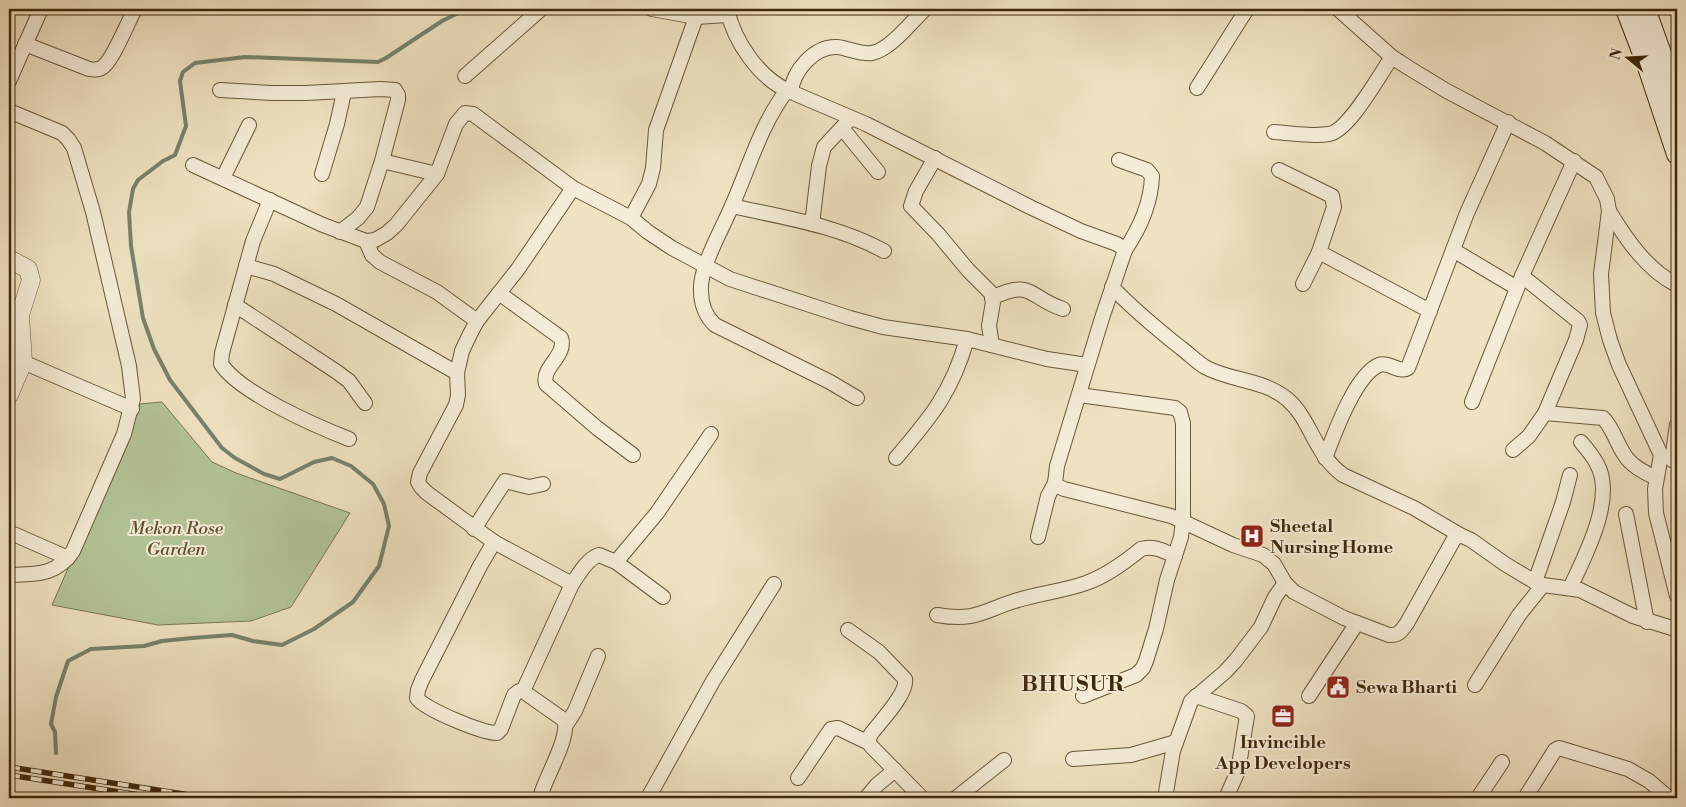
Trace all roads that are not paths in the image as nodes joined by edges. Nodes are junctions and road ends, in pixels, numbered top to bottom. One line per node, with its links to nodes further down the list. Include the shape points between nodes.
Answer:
1 (41, 9): 12 (street)
2 (135, 9): 12 (street, via 102,68 89,69)
3 (540, 9): 14 (street)
4 (652, 9): 11 (street)
5 (925, 9): 18 (street, via 889,44 874,52 832,48 815,54 803,65)
6 (1247, 9): 16 (street)
7 (1338, 9): 13 (street)
8 (1626, 9): 26 (main road)
9 (1645, 9): 20 (main road)
10 (728, 12): 11 (street); 18 (street, via 741,46 759,70)
11 (696, 13): 41 (street, via 656,130 649,184)
12 (25, 44): 15 (street)
13 (1392, 57): 22 (street, via 1445,90); 25 (street, via 1358,109 1339,130 1317,135)
14 (465, 76)
15 (9, 81)
16 (1197, 88)
17 (220, 90): 19 (street)
18 (789, 91): 23 (street); 39 (street, via 776,105 758,140)
19 (344, 92): 30 (street, via 392,89 397,92 398,100); 34 (street)
20 (1677, 98)
21 (9, 111): 72 (street, via 62,133 74,148 93,212 129,366 133,387)
22 (1508, 122): 29 (street); 46 (street)
23 (847, 123): 27 (street); 33 (street); 42 (street, via 822,154)
24 (249, 125): 36 (street)
25 (1274, 132)
26 (1677, 154)
27 (935, 158): 45 (street, via 1030,207); 57 (street, via 911,206)
28 (1119, 160): 45 (street, via 1148,170 1152,176 1141,224)
29 (1574, 161): 40 (street, via 1596,177); 52 (street)
30 (382, 162): 35 (street); 43 (street, via 367,207)
31 (193, 165): 36 (street)
32 (1279, 170): 48 (street, via 1332,196 1334,207)
33 (878, 172)
34 (322, 174)
35 (437, 174): 37 (street, via 456,124 461,116 468,113 480,118); 44 (street, via 396,225 375,240)
36 (223, 178): 38 (street)
37 (573, 188): 41 (street); 56 (street)
38 (270, 200): 43 (street); 50 (street)
39 (732, 206): 42 (street); 51 (street)
40 (1609, 211): 54 (street, via 1636,250 1666,279); 82 (street, via 1601,274 1603,313 1619,365)
41 (631, 218): 51 (street, via 657,239)
42 (812, 224): 47 (street, via 848,234)
43 (340, 232): 44 (street)
44 (366, 241): 61 (street, via 375,259 437,292)
45 (1125, 250): 55 (street)
46 (1453, 250): 52 (street); 60 (street)
47 (884, 251)
48 (1319, 252): 53 (street); 60 (street)
49 (9, 259): 64 (street, via 28,269 31,280 20,315)
50 (246, 266): 58 (street); 66 (street, via 274,274 336,304)
51 (706, 266): 62 (street, via 730,279 850,318 902,332); 69 (street, via 701,291 706,314 715,326)
52 (1519, 282): 70 (street); 73 (street, via 1580,324)
53 (1303, 284)
54 (1677, 285)
55 (1112, 287): 65 (street); 81 (street, via 1146,320 1204,366 1252,381 1286,398)
56 (499, 293): 61 (street); 79 (street, via 561,338 562,350 546,376 546,384)
57 (992, 298): 59 (street, via 1014,288 1021,289); 63 (street, via 989,326)
58 (235, 305): 71 (street, via 349,381); 76 (street, via 220,359 224,369 258,395)
59 (1063, 309)
60 (1430, 312): 81 (street, via 1408,368 1402,370 1383,364 1374,368 1361,382 1343,413)
61 (477, 321): 66 (street, via 462,351)
62 (967, 340): 63 (street); 80 (street, via 955,377 943,400)
63 (992, 345): 65 (street)
64 (16, 359): 67 (street); 72 (street)
65 (1087, 366): 68 (street)
66 (457, 373): 89 (street, via 456,405 418,482 427,493)
67 (9, 395)
68 (1079, 395): 85 (street, via 1057,466); 88 (street, via 1179,410 1182,417)
69 (857, 398)
70 (1472, 402)
71 (365, 403)
72 (132, 409): 95 (street)
73 (1545, 413): 78 (street); 84 (street, via 1603,418 1623,454 1631,463)
74 (1677, 425): 82 (street)
75 (711, 434): 96 (street, via 657,513)
76 (349, 440)
77 (1581, 442): 102 (street, via 1600,469 1602,494 1600,515 1591,544)
78 (1513, 450)
79 (633, 455)
80 (896, 458)
81 (1325, 458): 91 (street, via 1343,476 1414,508)
82 (1670, 459): 84 (street)
83 (1570, 476): 99 (street)
84 (1656, 478): 103 (street, via 1656,513)
85 (1055, 483): 88 (street, via 1064,489); 92 (street, via 1048,496)
86 (543, 484): 89 (street, via 529,487 506,481)
87 (1626, 514): 106 (street)
88 (1182, 521): 94 (street, via 1180,543); 98 (street, via 1263,555 1274,564)
89 (474, 529): 93 (street)
90 (9, 532): 95 (street)
91 (1460, 535): 99 (street); 107 (street, via 1454,539 1399,634 1389,635)
92 (1038, 537)
93 (494, 542): 100 (street); 112 (street, via 422,680 417,698 428,707 465,724 496,733 501,729 514,694)
94 (1174, 556): 105 (street, via 1146,548 1113,570 1085,583 1019,600 974,616); 113 (street, via 1143,668 1136,676)
95 (68, 558): 97 (street, via 52,570)
96 (616, 562): 100 (street, via 597,555); 104 (street)
97 (9, 575)
98 (1285, 583): 107 (street, via 1300,596); 114 (street, via 1249,643 1225,672)
99 (1539, 583): 102 (street); 111 (street)
100 (572, 584): 112 (street)
101 (774, 584): 126 (street)
102 (1570, 588): 106 (street)
103 (1677, 596)
104 (663, 597)
105 (937, 615)
106 (1647, 622): 108 (street)
107 (1357, 623): 115 (street)
108 (1677, 628)
109 (848, 630): 118 (street, via 880,652 900,672 906,684 871,734)
110 (598, 656): 116 (street)
111 (1475, 686)
112 (524, 691): 116 (street, via 564,720)
113 (1083, 696)
114 (1196, 696): 117 (street, via 1187,709); 131 (street, via 1247,716 1238,772)
115 (1309, 696)
116 (566, 725): 125 (street)
117 (1176, 742): 119 (street, via 1131,755); 130 (street)
118 (869, 744): 122 (street); 123 (street, via 838,728 832,729)
119 (1073, 759)
120 (1004, 760): 129 (street)
121 (1502, 762): 132 (street)
122 (895, 770): 127 (street); 128 (street)
123 (798, 778)
124 (1666, 797): 133 (street, via 1649,780 1628,769 1559,748)
125 (540, 798)
126 (648, 798)
127 (866, 798)
128 (922, 798)
129 (956, 798)
130 (1165, 798)
131 (1226, 798)
132 (1478, 798)
133 (1525, 798)

